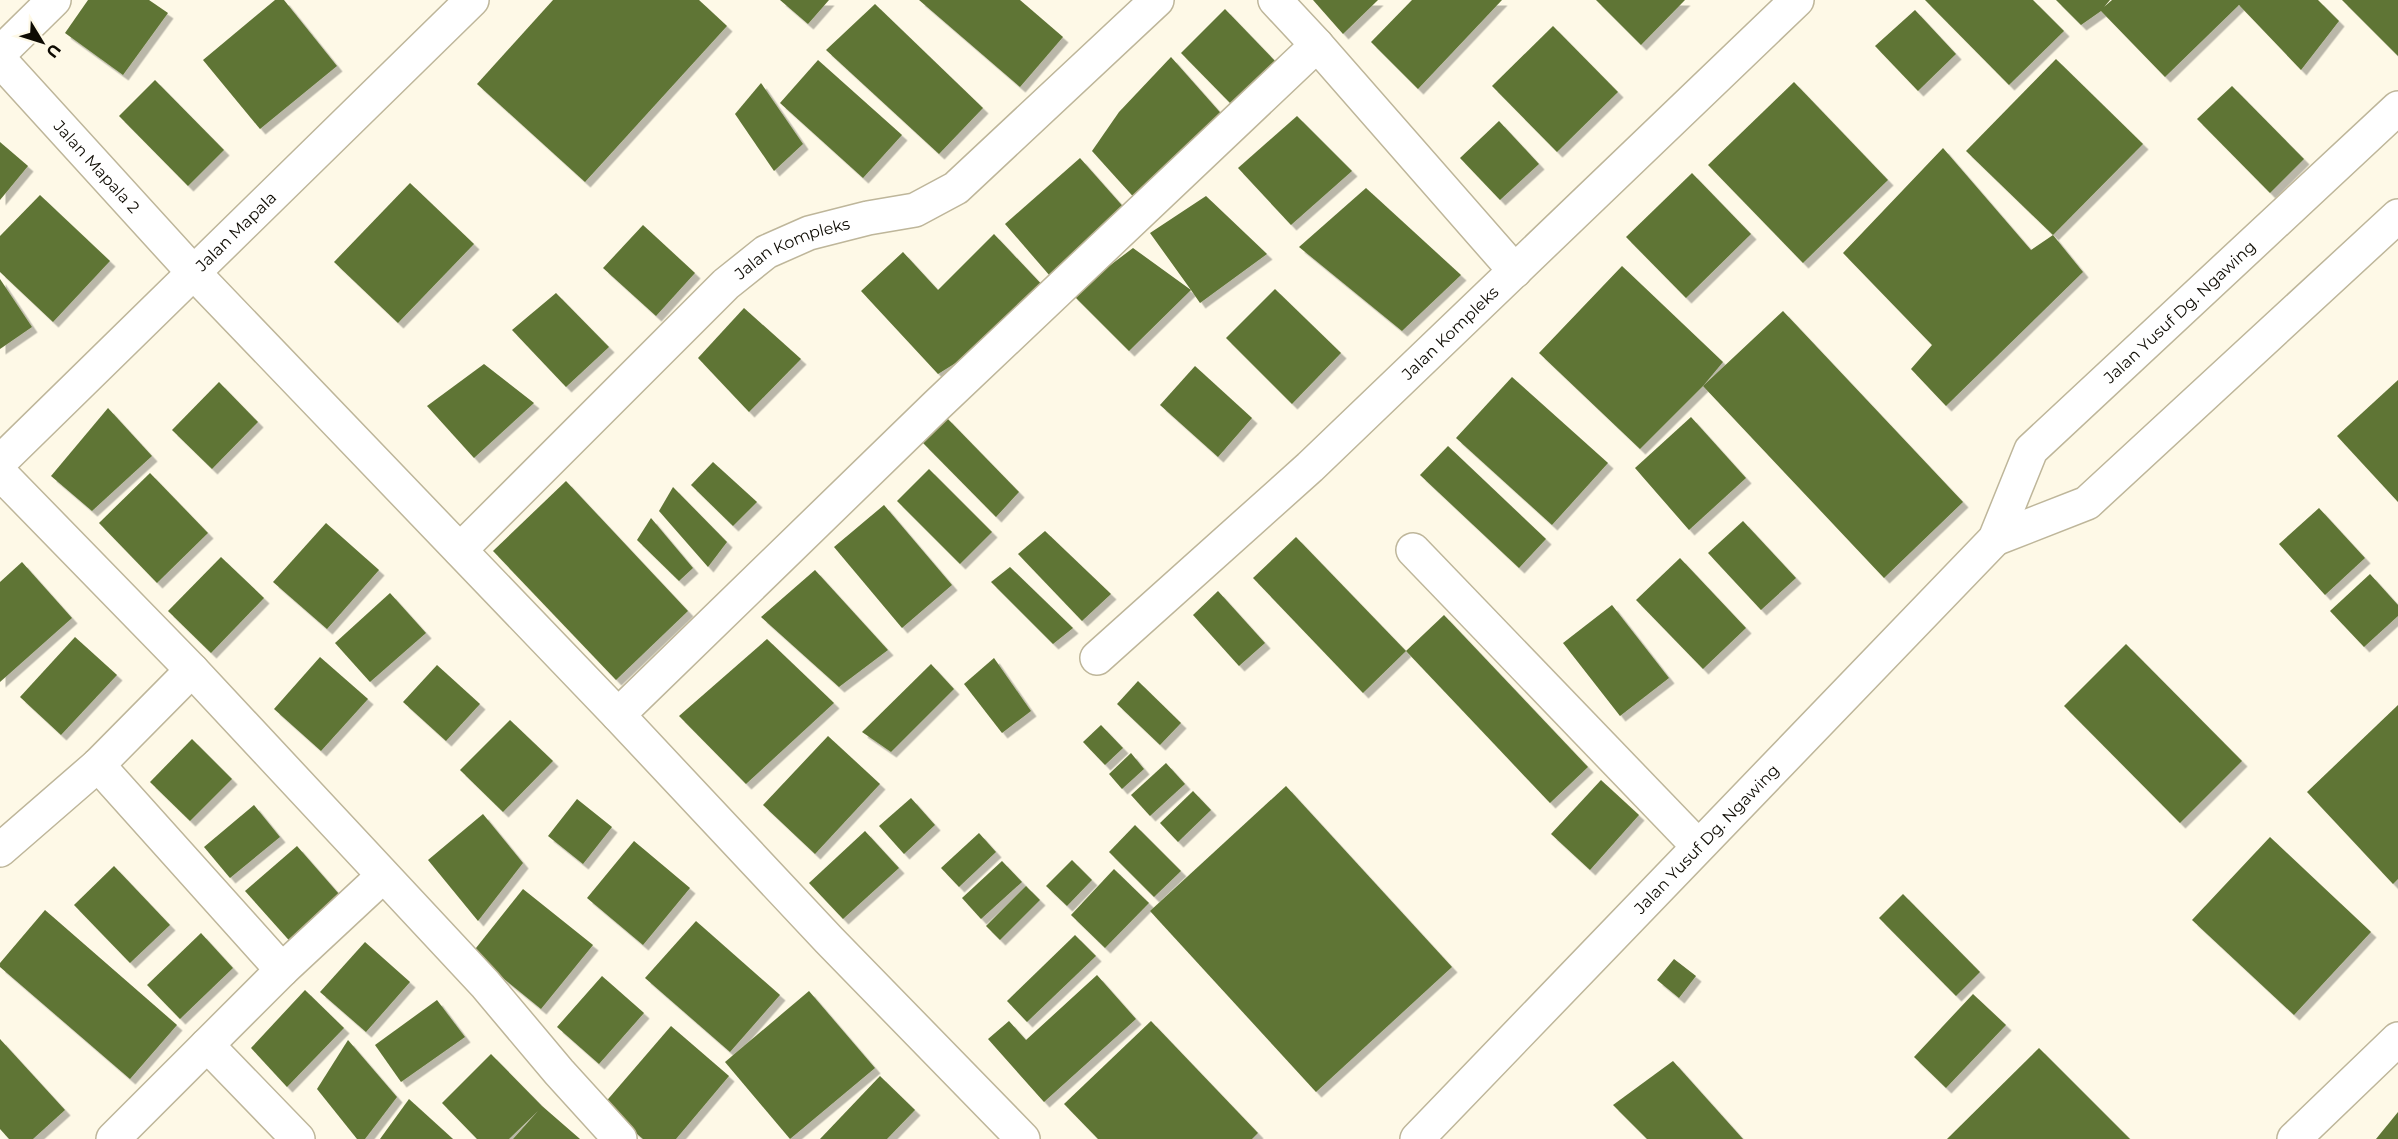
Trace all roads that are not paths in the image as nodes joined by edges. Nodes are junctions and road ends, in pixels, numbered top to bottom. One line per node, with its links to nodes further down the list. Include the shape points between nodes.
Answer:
1 (54, 0): 7 (street)
2 (472, 0): 12 (street, Jalan Mapala)
3 (1157, 0): 16 (street, Jalan Kompleks, via 956,188 915,210 809,232 766,252 734,277)
4 (1275, 0): 6 (street)
5 (1797, 0): 11 (street, Jalan Kompleks)
6 (1317, 45): 11 (street); 20 (street, via 937,405)
7 (0, 53)
8 (0, 60): 12 (street, Jalan Mapala 2)
9 (2398, 108): 15 (street, Jalan Yusuf Dg. Ngawing, via 2031,450)
10 (2398, 216): 15 (street, Jalan Yusuf Dg. Ngawing, via 2088,503)
11 (1515, 270): 18 (street, Jalan Kompleks, via 1310,467)
12 (193, 272): 13 (street, Jalan Mapala); 16 (street, Jalan Mapala 2)
13 (0, 462)
14 (0, 473): 19 (street)
15 (1995, 538): 22 (street, Jalan Yusuf Dg. Ngawing)
16 (460, 550): 20 (street, Jalan Mapala 2)
17 (1413, 550): 22 (street)
18 (1096, 658)
19 (192, 670): 21 (street); 24 (street)
20 (618, 715): 31 (street, Jalan Mapala 2)
21 (98, 765): 23 (street); 25 (street)
22 (1698, 846): 32 (street, Jalan Yusuf Dg. Ngawing)
23 (0, 850)
24 (383, 876): 25 (street); 30 (street, via 485,984)
25 (282, 970): 27 (street)
26 (2398, 1039): 33 (street)
27 (207, 1046): 28 (street); 29 (street)
28 (113, 1139)
29 (298, 1139)
30 (620, 1139)
31 (1023, 1139)
32 (1417, 1139)
33 (2294, 1139)

